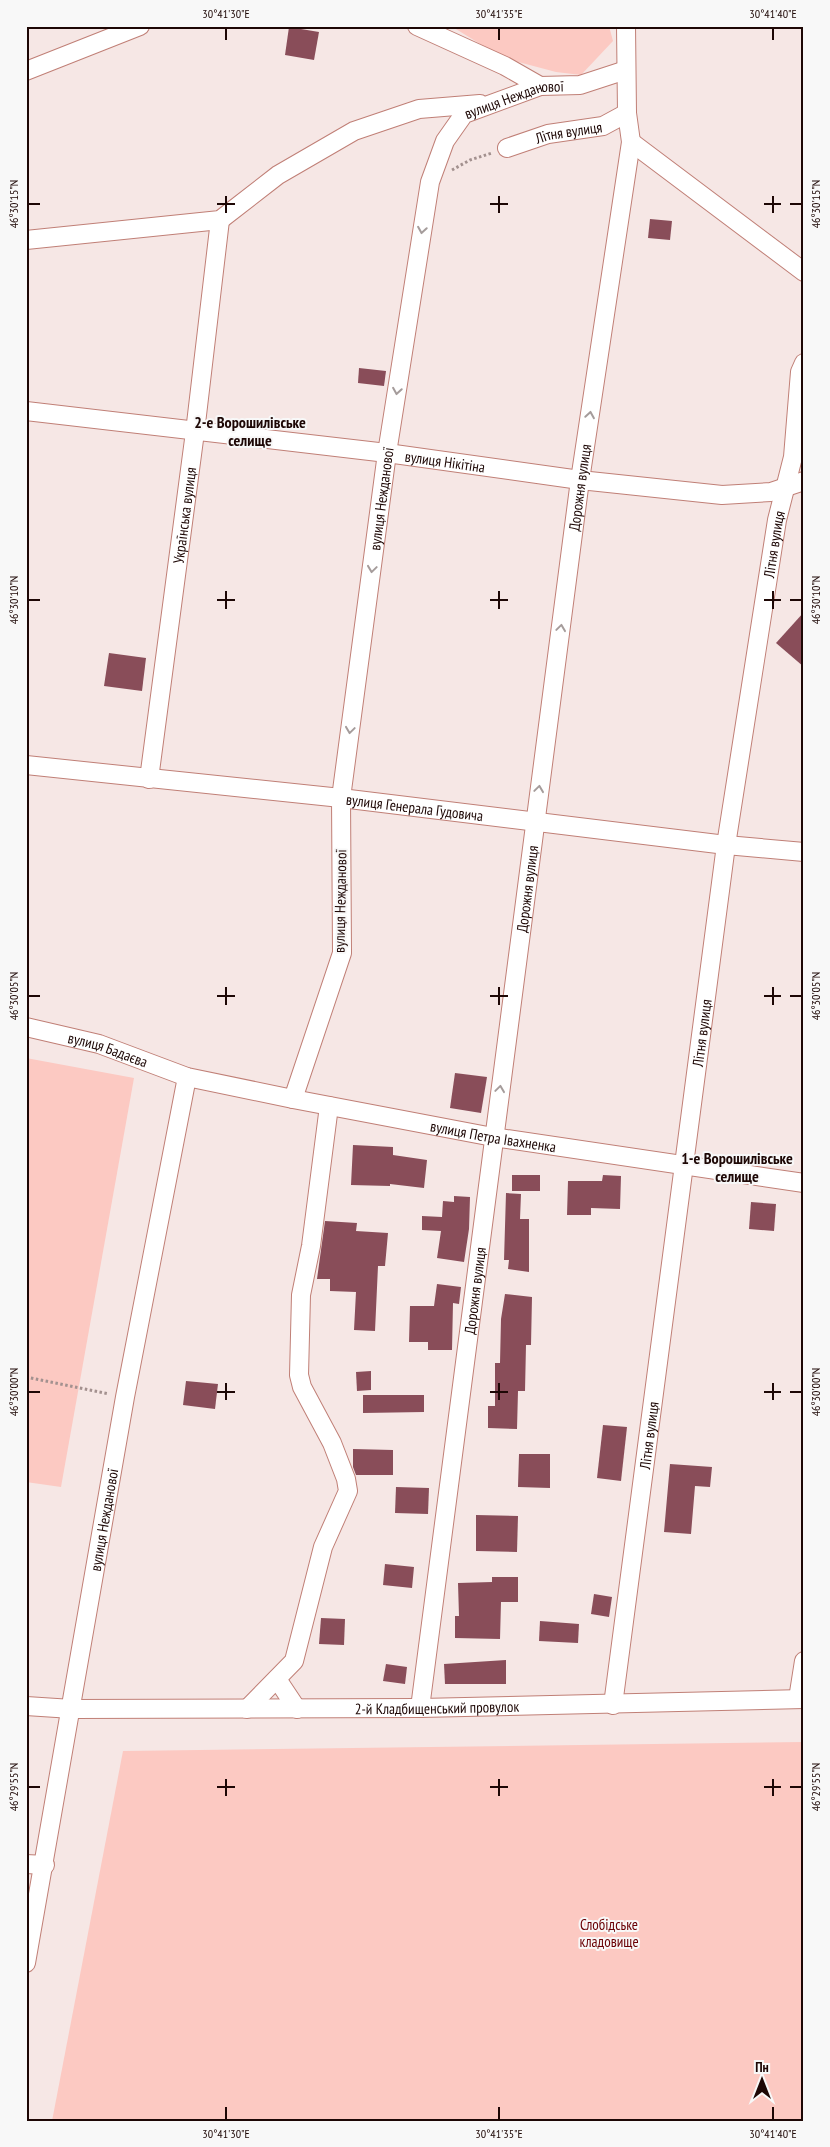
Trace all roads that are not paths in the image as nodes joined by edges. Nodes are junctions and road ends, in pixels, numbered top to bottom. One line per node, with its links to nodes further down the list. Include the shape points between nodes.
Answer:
1 (140, 26): 5 (street)
2 (417, 26): 6 (street, via 505,66)
3 (626, 26): 4 (street)
4 (626, 70): 6 (street, вулиця Нежданової, via 580,85); 8 (street, Дорожня вулиця)
5 (26, 71)
6 (540, 86): 7 (street, вулиця Нежданової)
7 (488, 104): 11 (street, via 419,109 354,131 278,175); 17 (street, вулиця Нежданової, one-way to 17, via 464,114 445,141 430,182)
8 (627, 113): 9 (street, Дорожня вулиця); 10 (street, Літня вулиця, via 603,126 548,134)
9 (631, 142): 13 (street); 18 (street, Дорожня вулиця, one-way to 9)
10 (507, 148)
11 (220, 220): 12 (street); 16 (street, Українська вулиця)
12 (26, 240)
13 (804, 272)
14 (804, 364): 20 (street, Літня вулиця, via 800,372 793,457)
15 (26, 411): 16 (street, вулиця Нікітіна)
16 (195, 432): 17 (street, вулиця Нікітіна); 22 (street, Українська вулиця)
17 (387, 453): 18 (street, вулиця Нікітіна); 23 (street, вулиця Нежданової, one-way to 23)
18 (580, 480): 20 (street, вулиця Нікітіна, via 722,495 756,494); 24 (street, Дорожня вулиця, one-way to 18)
19 (804, 481): 20 (street, вулиця Нікітіна)
20 (786, 488): 25 (street, Літня вулиця, via 777,520)
21 (26, 765): 22 (street, вулиця Генерала Гудовича)
22 (149, 779): 23 (street, вулиця Генерала Гудовича)
23 (341, 798): 24 (street, вулиця Генерала Гудовича); 29 (street, вулиця Нежданової, via 342,953)
24 (535, 822): 25 (street, вулиця Генерала Гудовича); 31 (street, Дорожня вулиця, one-way to 24)
25 (726, 846): 26 (street, вулиця Генерала Гудовича); 32 (street, Літня вулиця)
26 (804, 852)
27 (26, 1027): 28 (street, вулиця Бадаєва, via 99,1044)
28 (187, 1077): 29 (street, вулиця Петра Івахненка); 40 (street, вулиця Нежданової, via 125,1397)
29 (293, 1099): 30 (street, вулиця Петра Івахненка)
30 (330, 1106): 31 (street, вулиця Петра Івахненка); 35 (street, via 301,1295 299,1376 332,1443 348,1492 323,1547 294,1661)
31 (493, 1137): 32 (street, вулиця Петра Івахненка); 39 (street, Дорожня вулиця)
32 (684, 1165): 33 (street, вулиця Петра Івахненка); 37 (street, Літня вулиця)
33 (804, 1183)
34 (804, 1661): 36 (street)
35 (277, 1679): 41 (street); 42 (street)
36 (801, 1699): 37 (street, 2-й Кладбищенський провулок)
37 (613, 1705): 39 (street, 2-й Кладбищенський провулок)
38 (26, 1706): 40 (street, 2-й Кладбищенський провулок)
39 (420, 1708): 42 (street, 2-й Кладбищенський провулок)
40 (72, 1709): 41 (street, 2-й Кладбищенський провулок); 44 (street, вулиця Нежданової)
41 (248, 1709): 42 (street, 2-й Кладбищенський провулок)
42 (297, 1709)
43 (26, 1864): 44 (street)
44 (45, 1865): 45 (street, вулиця Нежданової)
45 (26, 1964)

